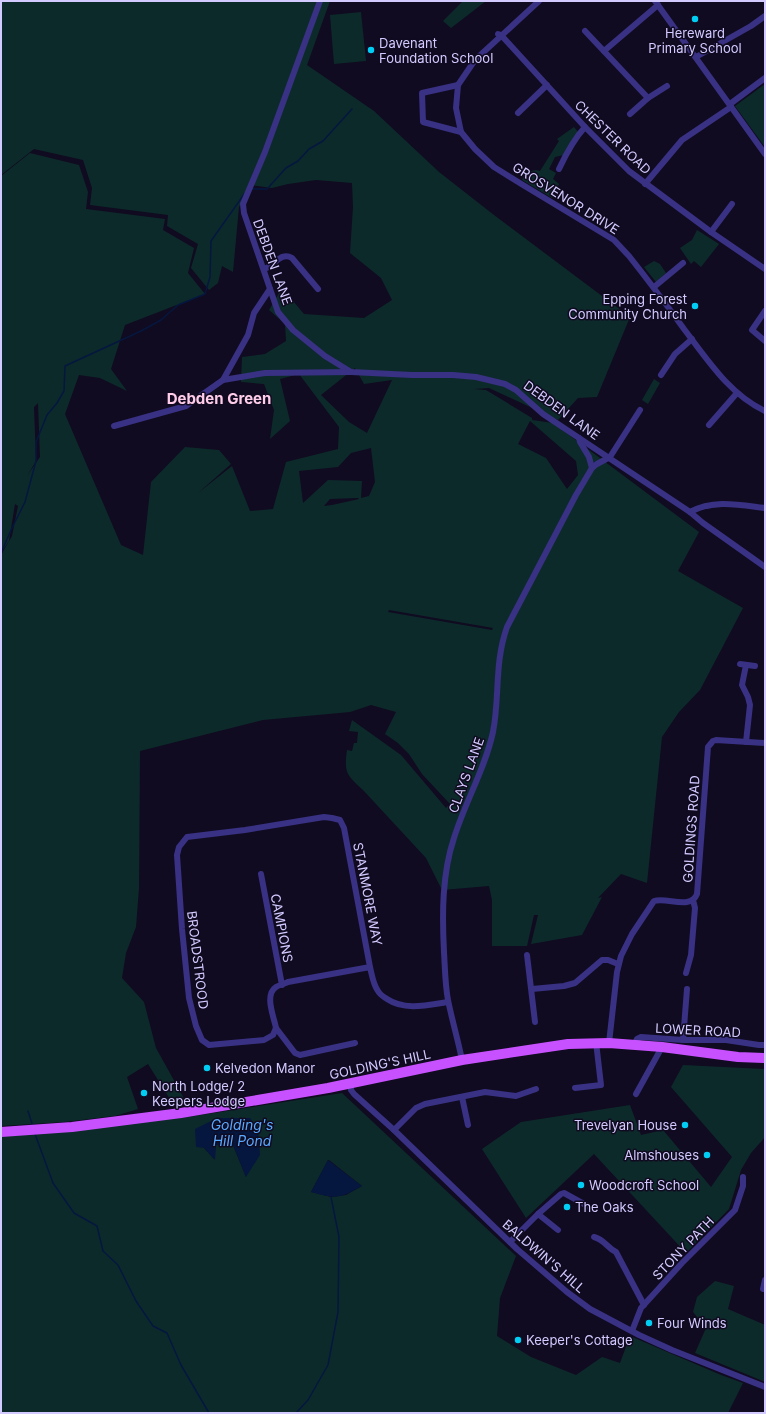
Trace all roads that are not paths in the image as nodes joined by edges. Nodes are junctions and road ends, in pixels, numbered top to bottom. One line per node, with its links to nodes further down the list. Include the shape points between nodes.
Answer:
1 (320, 1): 25 (street, DEBDEN LANE, via 265,152 243,204)
2 (539, 1): 6 (street, GROSVENOR DRIVE)
3 (656, 3): 7 (street); 8 (street)
4 (765, 16): 8 (street)
5 (585, 32): 7 (street)
6 (500, 35): 10 (street, GROSVENOR DRIVE, via 475,60); 11 (street, CHESTER ROAD)
7 (604, 51): 13 (street)
8 (696, 58): 14 (street)
9 (765, 78): 14 (street)
10 (458, 85): 18 (street, GROSVENOR DRIVE, via 456,108); 18 (street, via 422,93 423,122)
11 (547, 85): 15 (street); 17 (street, CHESTER ROAD)
12 (667, 86): 13 (street)
13 (648, 98): 16 (street)
14 (730, 105): 19 (street); 21 (street, via 682,140)
15 (518, 113)
16 (630, 114)
17 (586, 127): 20 (street, via 571,146); 21 (street, CHESTER ROAD, via 629,171)
18 (462, 132): 27 (street, GROSVENOR DRIVE, via 494,167 614,240)
19 (765, 154)
20 (559, 169)
21 (646, 184): 23 (street, CHESTER ROAD)
22 (732, 204): 23 (street)
23 (711, 232): 26 (street, CHESTER ROAD)
24 (683, 263): 27 (street)
25 (264, 269): 28 (street, DEBDEN LANE); 29 (street, via 280,257 289,256)
26 (765, 269)
27 (654, 287): 31 (street, GROSVENOR DRIVE)
28 (270, 289): 33 (street, DEBDEN LANE, via 278,312 293,330 325,356); 35 (street, via 254,313 248,335)
29 (318, 289)
30 (765, 311): 32 (street, via 752,330)
31 (692, 339): 34 (street, via 675,354); 36 (street, GROSVENOR DRIVE)
32 (765, 341)
33 (351, 372): 35 (street, via 265,373); 41 (street, DEBDEN LANE, via 452,375 476,377 505,384)
34 (661, 375)
35 (223, 380): 40 (street, via 186,406)
36 (737, 393): 38 (street, GROSVENOR DRIVE, via 754,406); 39 (street)
37 (640, 410): 42 (street)
38 (765, 410)
39 (709, 425)
40 (114, 426)
41 (579, 438): 42 (street, DEBDEN LANE); 43 (street)
42 (610, 457): 43 (street, CLAYS LANE); 45 (street, DEBDEN LANE)
43 (592, 468): 60 (street, CLAYS LANE, via 507,627 502,643 492,732 484,761 454,838 445,880 443,921)
44 (765, 508): 45 (street, via 722,504 706,505)
45 (690, 512): 46 (street, DEBDEN LANE)
46 (765, 567)
47 (755, 666): 48 (street, via 743,664 742,685 750,705)
48 (746, 742): 49 (street, GOLDINGS ROAD); 52 (street, GOLDINGS ROAD, via 716,740 708,747 698,888)
49 (765, 743)
50 (245, 830): 55 (street, STANMORE WAY, via 324,817 340,820 344,828); 62 (street, BROADSTROOD, via 187,837 178,847 189,998 202,1040 210,1045 264,1040 273,1035)
51 (261, 874): 57 (street, CAMPIONS)
52 (693, 900): 54 (street, GOLDINGS ROAD, via 654,901 632,934); 56 (street, via 695,908 691,955)
53 (527, 955): 58 (street)
54 (618, 964): 58 (street, via 602,960 575,983); 65 (street, GOLDINGS ROAD)
55 (370, 967): 57 (street); 60 (street, STANMORE WAY, via 379,993 394,1004 413,1006)
56 (686, 973)
57 (282, 985): 62 (street, via 271,992 270,1002)
58 (532, 989): 61 (street)
59 (687, 989): 63 (street)
60 (448, 1002): 71 (street, CLAYS LANE)
61 (535, 1022)
62 (276, 1028): 66 (street, via 295,1053 300,1055)
63 (683, 1040): 67 (street, LOWER ROAD, via 641,1037); 68 (street, LOWER ROAD, via 726,1040)
64 (596, 1042): 65 (main road, GOLDING'S HILL); 71 (main road, GOLDING'S HILL); 73 (street, via 601,1085)
65 (609, 1043): 67 (main road, GOLDING'S HILL)
66 (355, 1044)
67 (634, 1045): 69 (main road, GOLDING'S HILL)
68 (765, 1045)
69 (662, 1048): 70 (main road, GOLDING'S HILL); 75 (street)
70 (765, 1058)
71 (462, 1060): 72 (main road, GOLDING'S HILL)
72 (351, 1083): 78 (street, BALDWIN'S HILL, via 354,1094); 79 (main road, GOLDING'S HILL, via 144,1118)
73 (575, 1088)
74 (536, 1089): 76 (street, via 516,1096 486,1092)
75 (636, 1094)
76 (462, 1097): 77 (street); 78 (street, via 416,1108)
77 (468, 1125)
78 (394, 1130): 85 (street, BALDWIN'S HILL)
79 (1, 1132)
80 (744, 1177): 88 (street, STONY PATH, via 735,1210)
81 (593, 1208): 82 (street, via 564,1193)
82 (538, 1214): 83 (street); 85 (street)
83 (558, 1230)
84 (594, 1238): 88 (street, via 602,1240 616,1252)
85 (510, 1242): 89 (street, BALDWIN'S HILL, via 590,1309)
86 (765, 1280): 87 (street)
87 (764, 1289)
88 (644, 1305): 89 (street, STONY PATH, via 640,1308)
89 (632, 1331): 90 (street, BALDWIN'S HILL)
90 (765, 1387)

